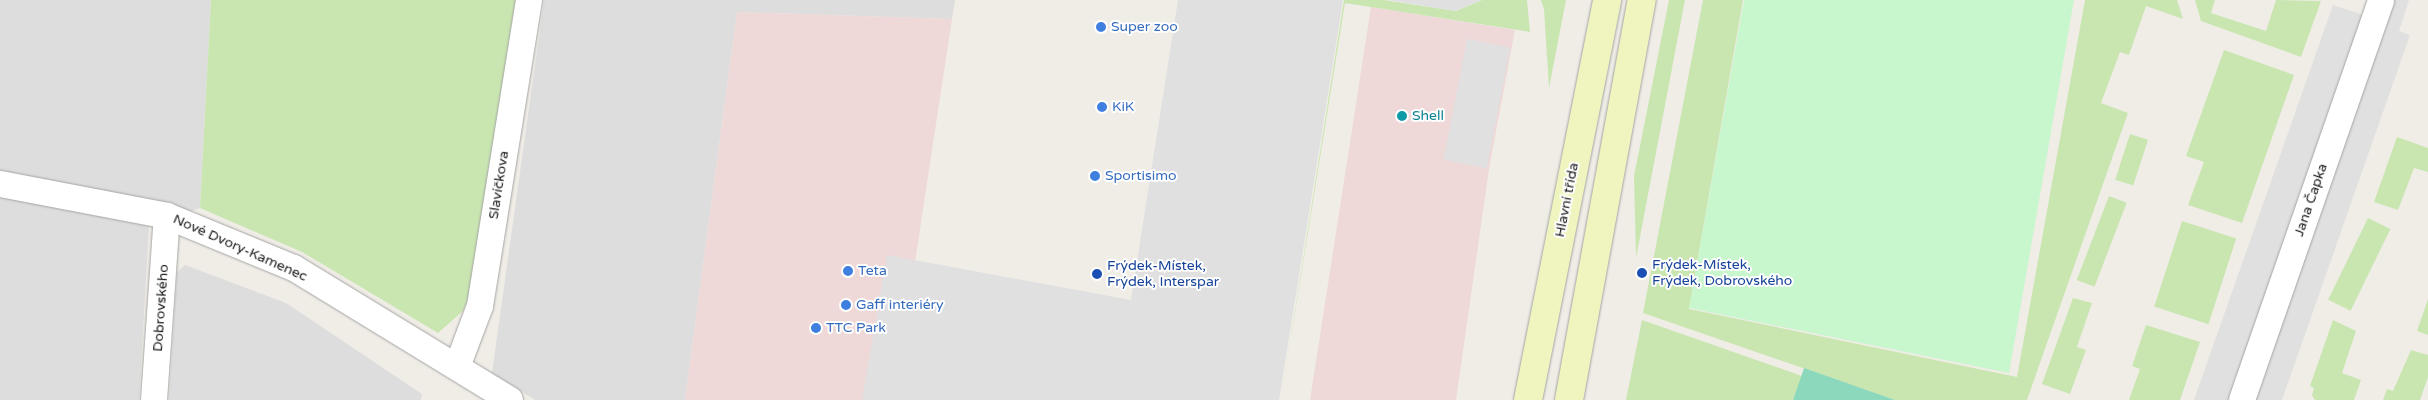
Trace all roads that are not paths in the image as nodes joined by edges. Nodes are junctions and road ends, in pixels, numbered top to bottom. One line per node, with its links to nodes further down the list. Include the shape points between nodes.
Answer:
1 (529, 0): 7 (street, Slavíčkova, via 480,306)
2 (1607, 0): 10 (main road, Hlavní třída)
3 (1642, 0): 11 (main road)
4 (2381, 0): 12 (street, Jana Čapka)
5 (0, 184): 6 (street, Nové Dvory-Kamenec)
6 (167, 216): 7 (street, Nové Dvory-Kamenec, via 294,268); 8 (street, Dobrovského)
7 (457, 367): 9 (street, Nové Dvory-Kamenec)
8 (154, 400)
9 (510, 400)
10 (1528, 400)
11 (1569, 400)
12 (2242, 400)

